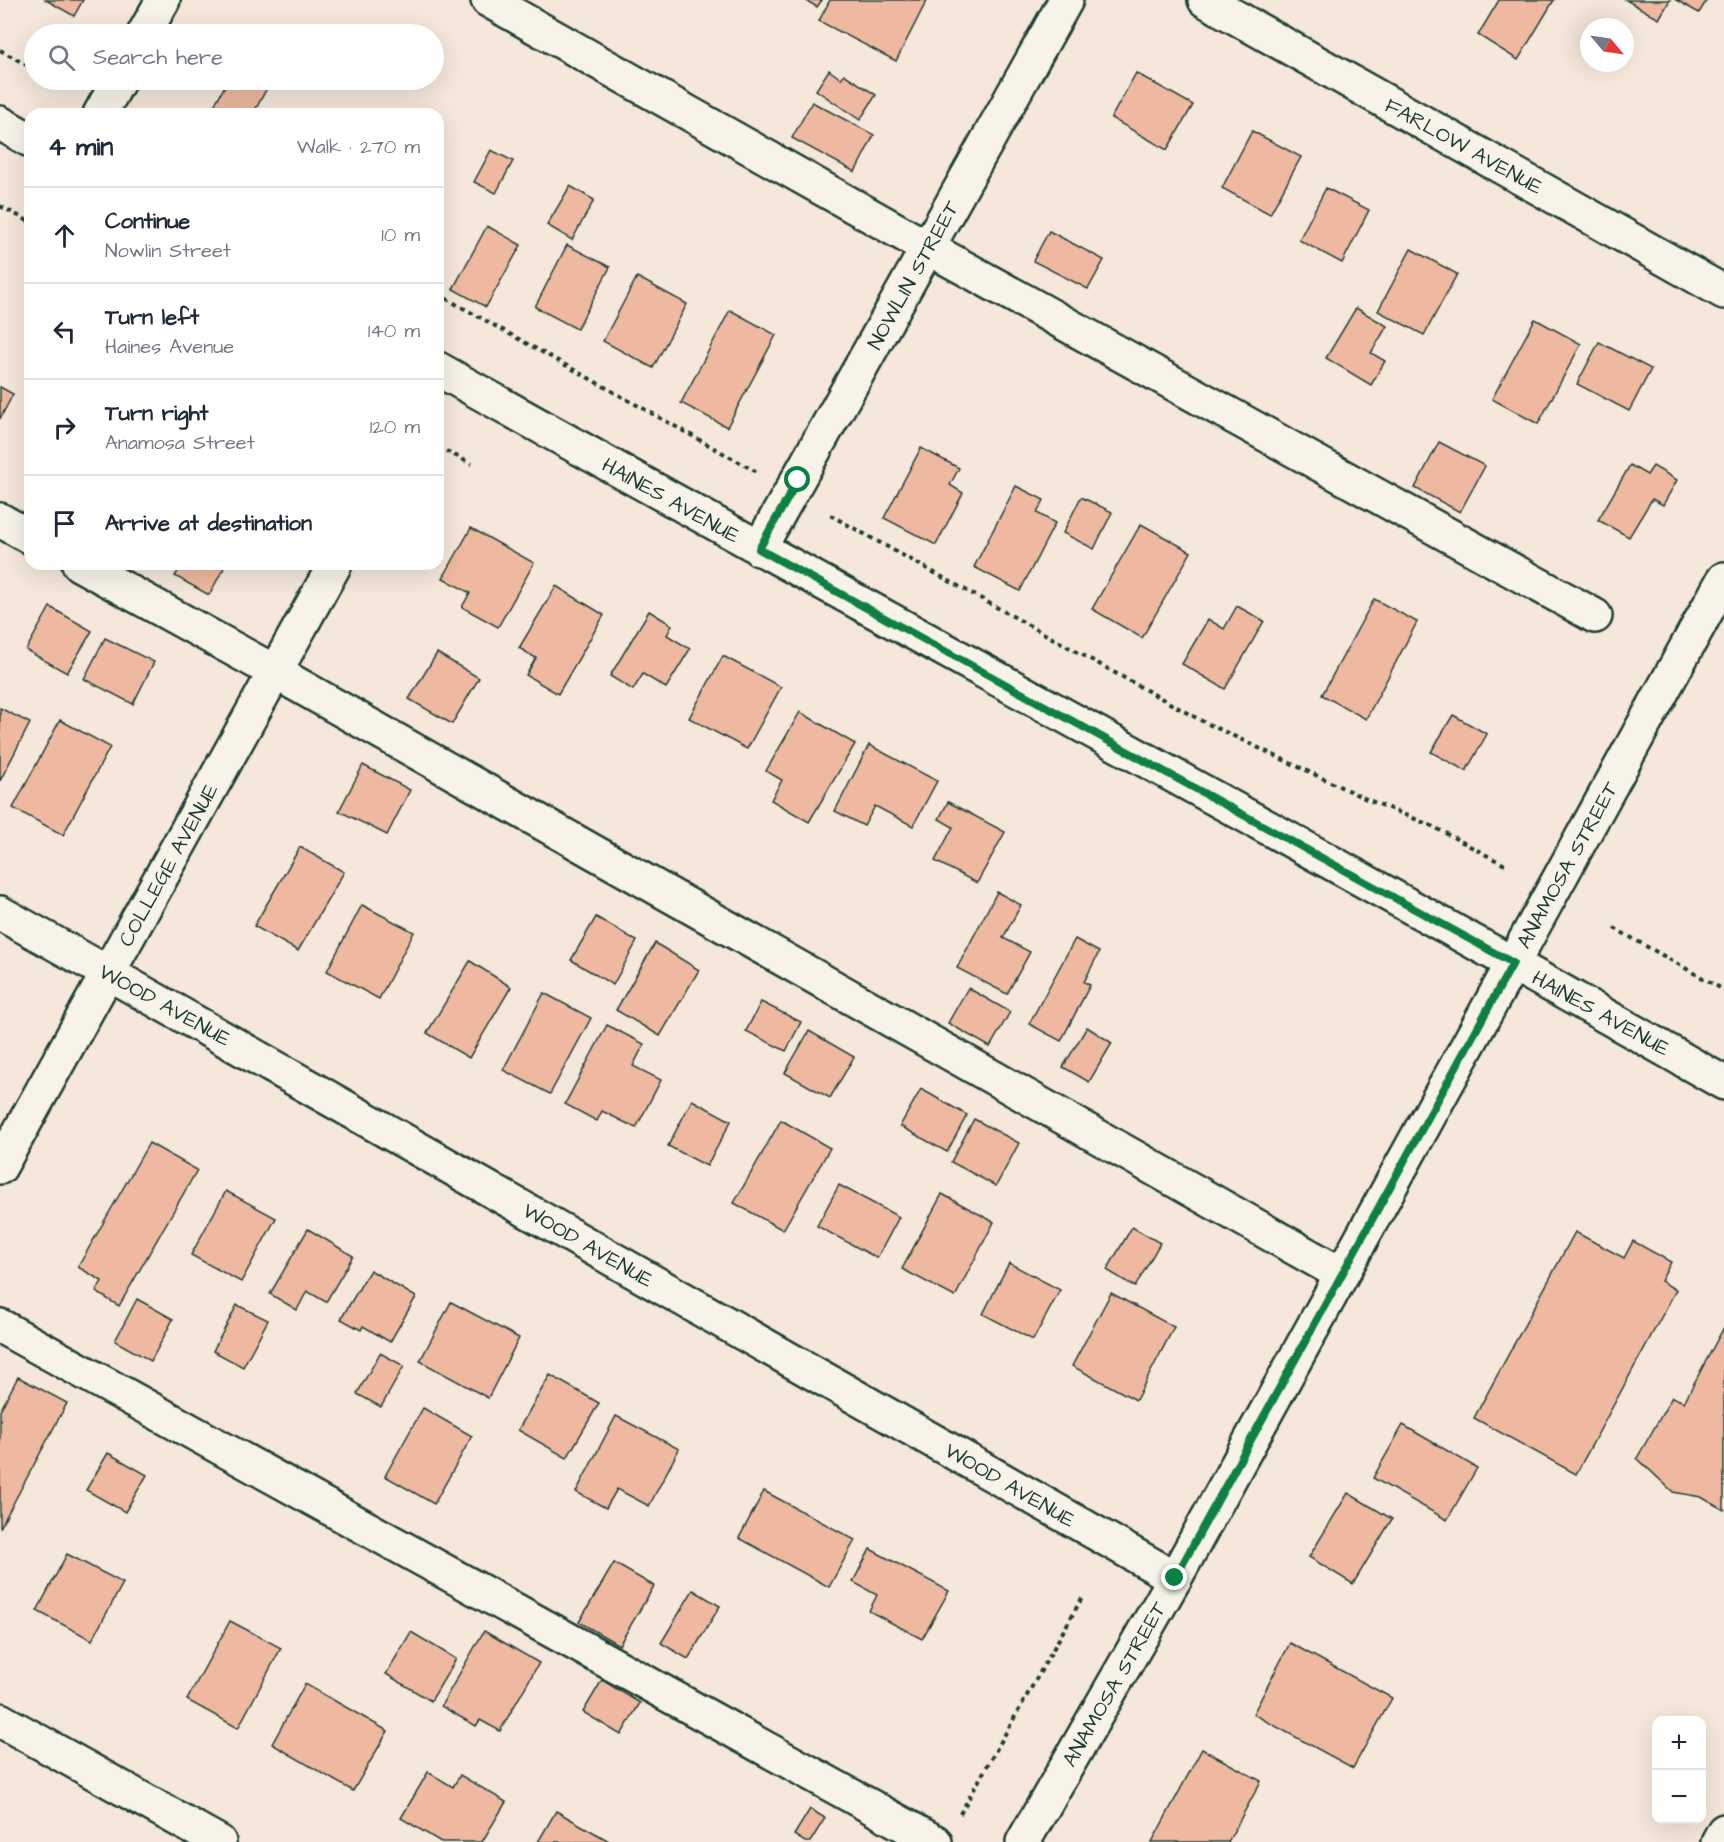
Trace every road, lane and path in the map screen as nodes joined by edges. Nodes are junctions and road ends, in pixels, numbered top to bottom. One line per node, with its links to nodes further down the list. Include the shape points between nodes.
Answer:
1 (164, 0): 5 (street)
2 (488, 0): 14 (street)
3 (1066, 0): 14 (street, NOWLIN STREET)
4 (1205, 0): 15 (street, FARLOW AVENUE)
5 (150, 24)
6 (0, 50): 7 (path)
7 (24, 63)
8 (113, 90): 9 (street)
9 (103, 108)
10 (0, 123): 11 (street)
11 (24, 137)
12 (0, 206): 13 (path)
13 (24, 219)
14 (928, 248): 24 (street, NOWLIN STREET); 28 (street)
15 (1724, 292)
16 (444, 297): 20 (path)
17 (444, 376): 24 (street, HAINES AVENUE)
18 (444, 450): 19 (path)
19 (472, 464)
20 (757, 472)
21 (830, 516): 30 (path, via 1202,721 1432,826)
22 (0, 520): 23 (street)
23 (24, 534)
24 (759, 549): 33 (street, HAINES AVENUE)
25 (91, 570): 29 (street)
26 (332, 570): 29 (street, COLLEGE AVENUE)
27 (1724, 579): 33 (street, ANAMOSA STREET)
28 (1595, 616)
29 (275, 672): 34 (street, COLLEGE AVENUE); 38 (street)
30 (1507, 866)
31 (0, 913): 34 (street, WOOD AVENUE)
32 (1614, 928): 35 (path)
33 (1513, 963): 36 (street, HAINES AVENUE); 38 (street, ANAMOSA STREET)
34 (108, 973): 37 (street, COLLEGE AVENUE); 40 (street, WOOD AVENUE)
35 (1724, 990)
36 (1724, 1083)
37 (0, 1167)
38 (1341, 1274): 40 (street, ANAMOSA STREET)
39 (0, 1326): 43 (street)
40 (1175, 1578): 46 (street, ANAMOSA STREET)
41 (1082, 1598): 43 (path)
42 (0, 1720): 45 (street)
43 (946, 1832)
44 (1724, 1832): 47 (street)
45 (219, 1842)
46 (1023, 1842)
47 (1718, 1842)

